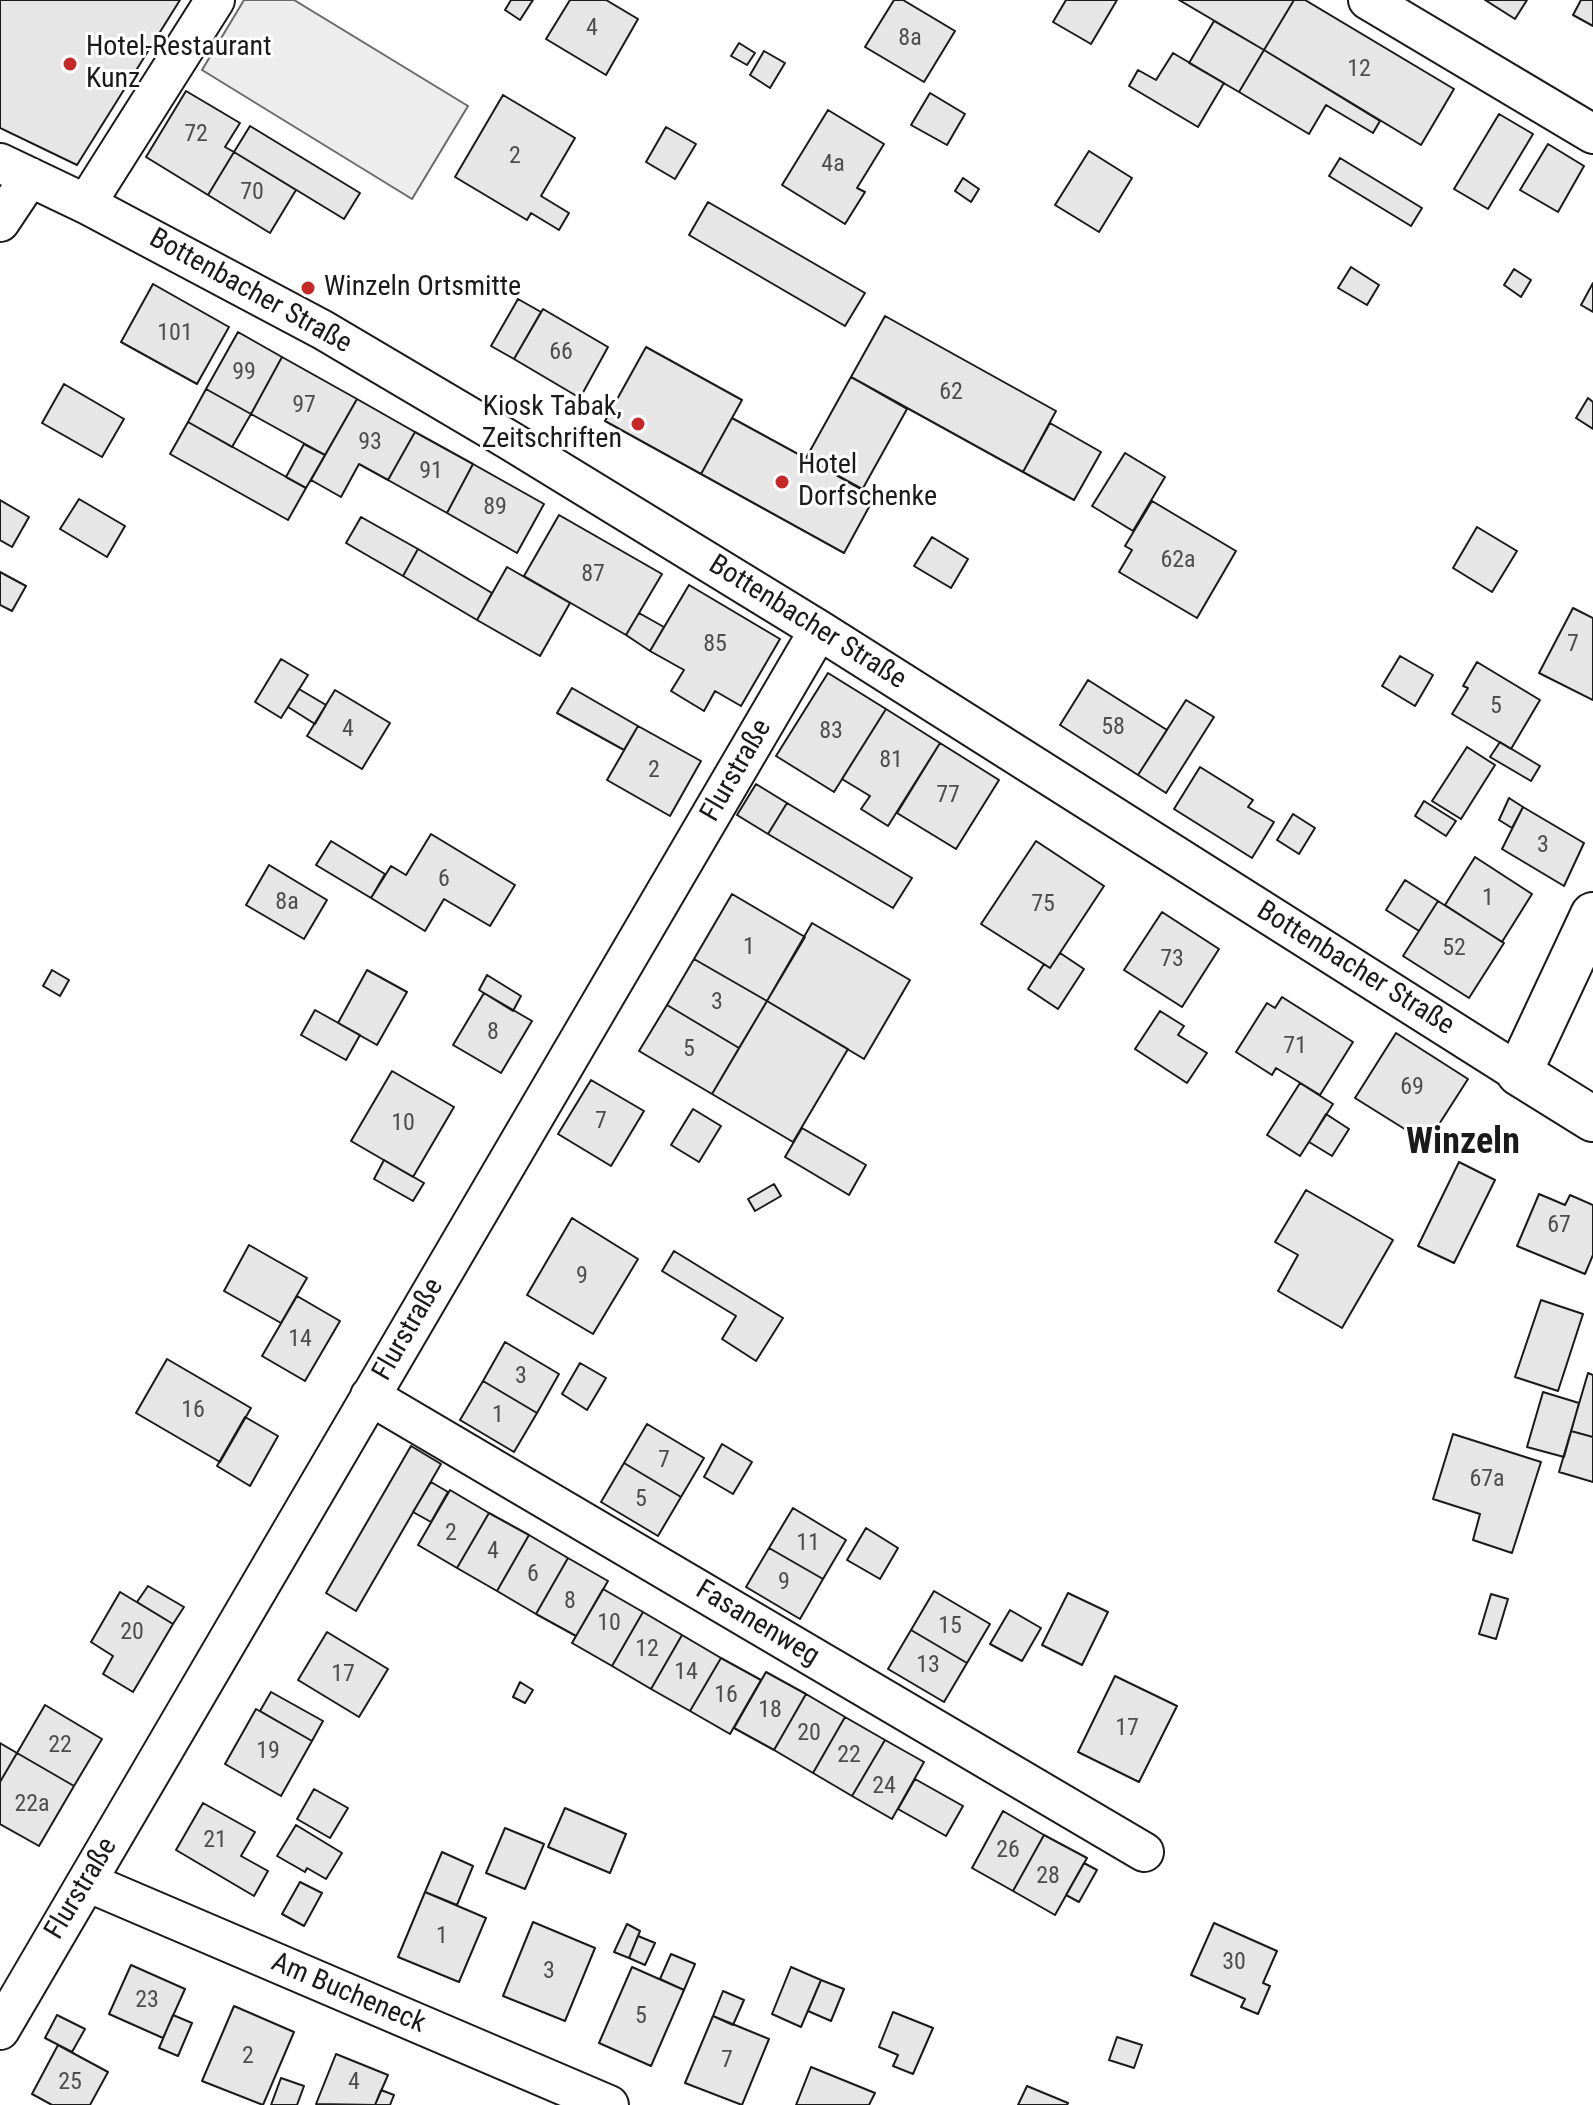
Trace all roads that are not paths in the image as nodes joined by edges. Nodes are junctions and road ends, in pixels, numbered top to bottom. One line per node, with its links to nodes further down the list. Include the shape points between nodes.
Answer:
1 (215, 0): 5 (street)
2 (1368, 0): 3 (street)
3 (1593, 134)
4 (15, 170): 5 (street, Bottenbacher Straße); 6 (street)
5 (86, 204): 7 (street, Bottenbacher Straße, via 323,330)
6 (0, 222)
7 (819, 630): 9 (street, Bottenbacher Straße); 11 (street, Flurstraße)
8 (1593, 915): 9 (street)
9 (1519, 1073): 10 (street, Bottenbacher Straße)
10 (1593, 1119)
11 (370, 1396): 12 (street, Fasanenweg); 13 (street, Flurstraße)
12 (1144, 1852)
13 (87, 1882): 14 (street, Flurstraße); 15 (street, Am Bucheneck)
14 (0, 2030)
15 (609, 2105)

